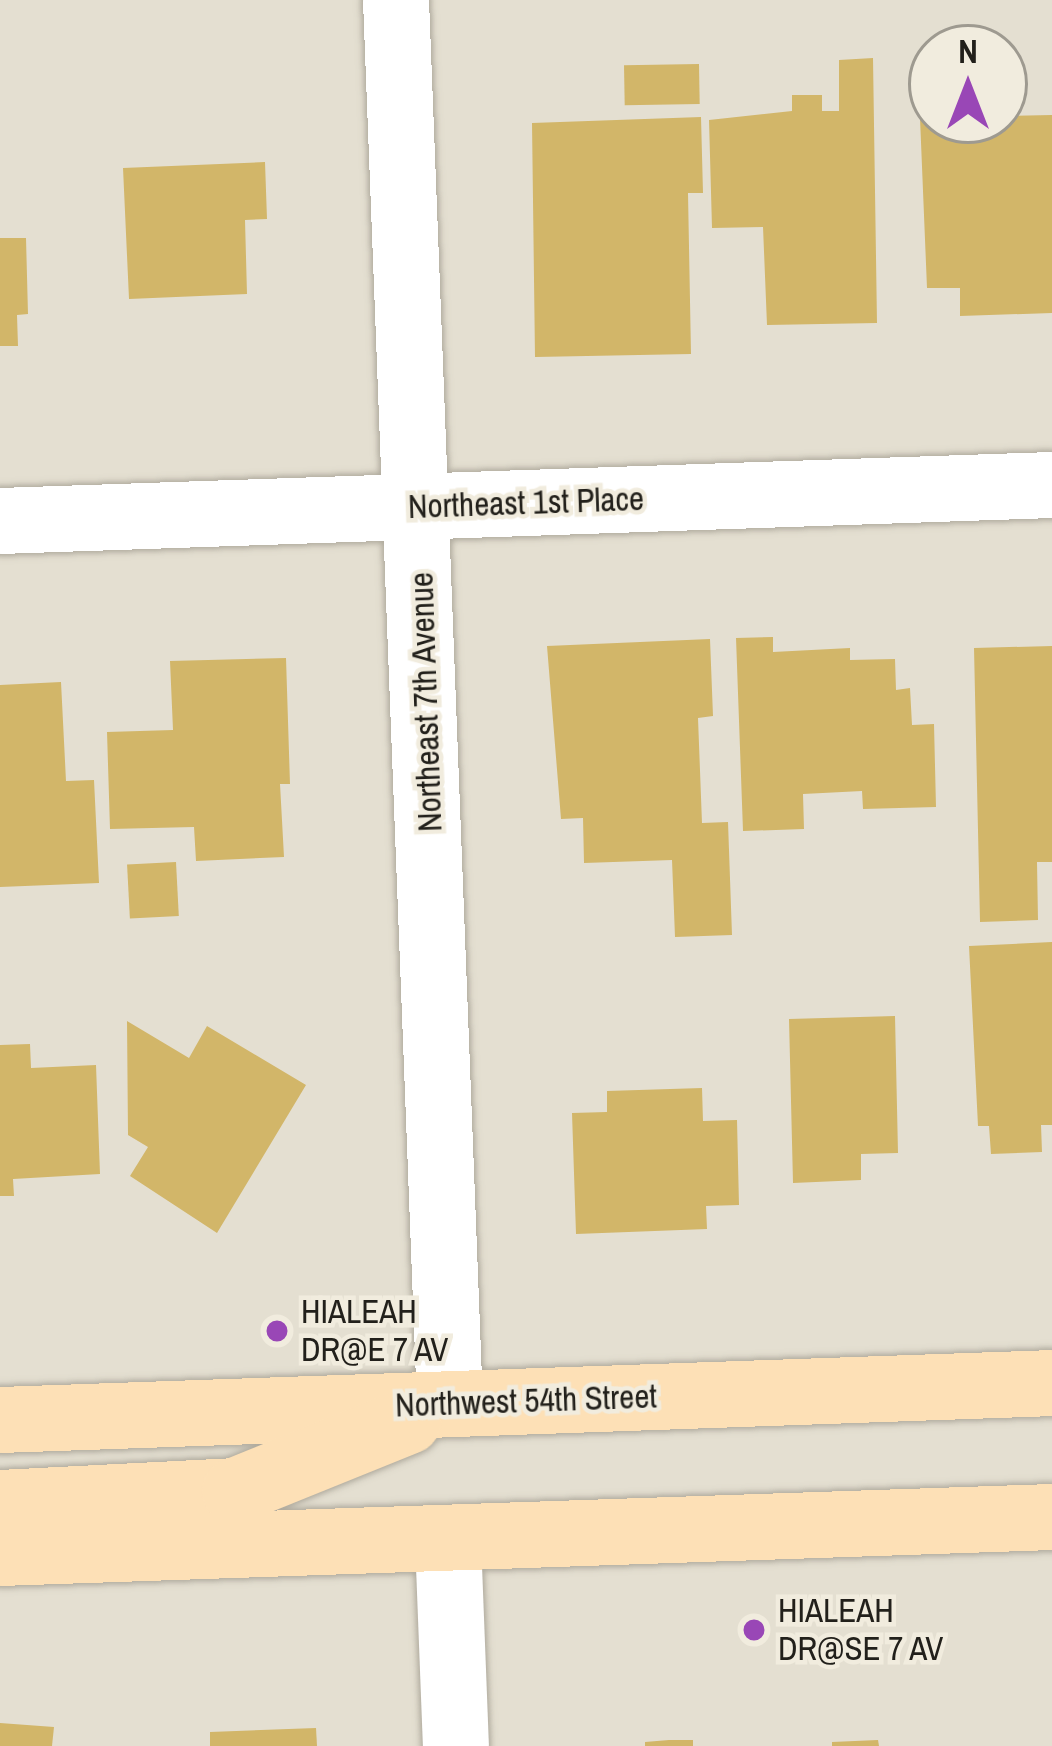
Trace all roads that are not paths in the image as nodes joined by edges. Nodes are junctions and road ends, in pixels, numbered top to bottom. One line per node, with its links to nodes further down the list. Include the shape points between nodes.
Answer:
1 (396, 0): 3 (street, Northeast 7th Avenue)
2 (1052, 485): 3 (street, Northeast 1st Place)
3 (419, 506): 4 (street, Northeast 1st Place); 6 (street, Northeast 7th Avenue)
4 (0, 521)
5 (1052, 1383): 6 (main road, Northwest 54th Street)
6 (450, 1404): 7 (main road, Northwest 54th Street); 8 (main road, via 235,1491)
7 (0, 1420)
8 (0, 1503)
9 (1052, 1517): 10 (main road)
10 (448, 1540): 11 (main road); 12 (street)
11 (0, 1553)
12 (456, 1746)

